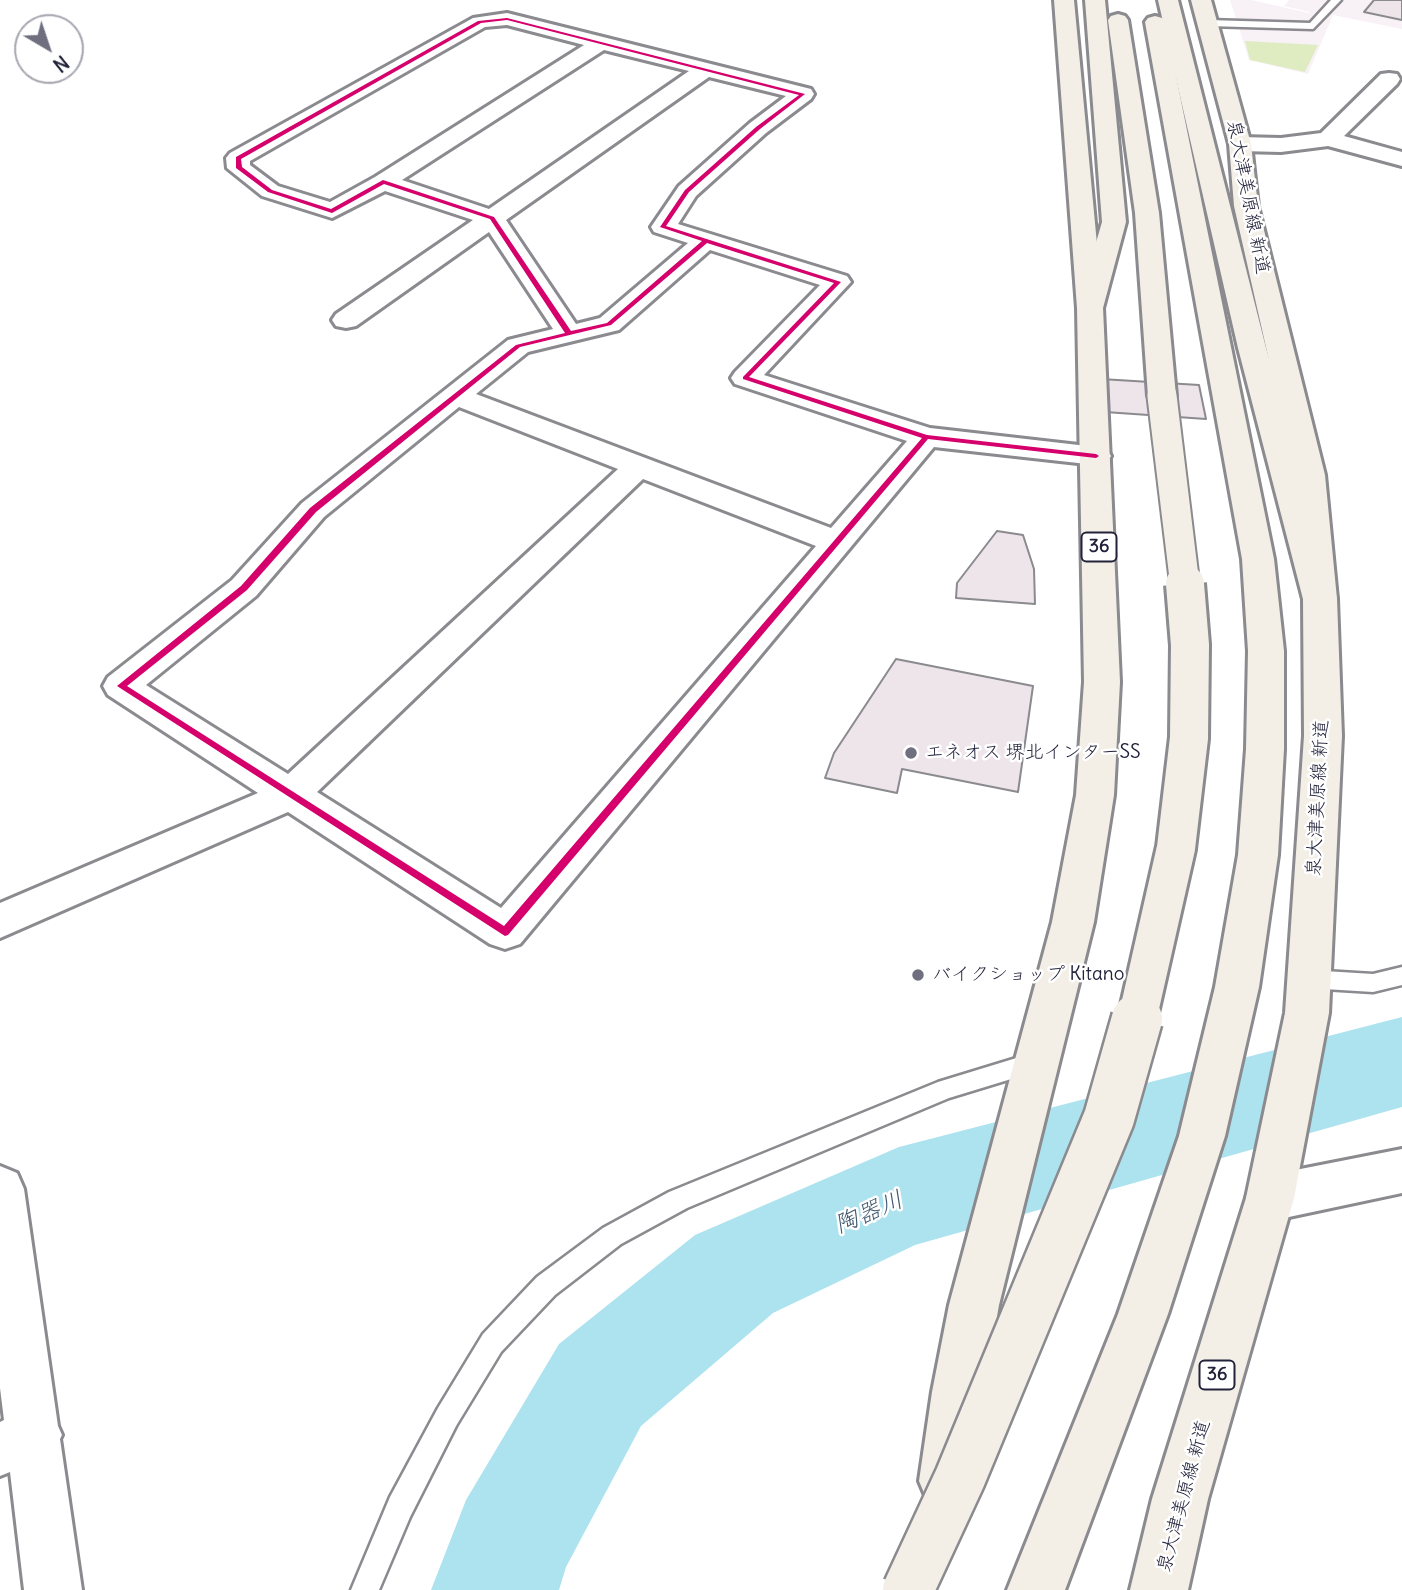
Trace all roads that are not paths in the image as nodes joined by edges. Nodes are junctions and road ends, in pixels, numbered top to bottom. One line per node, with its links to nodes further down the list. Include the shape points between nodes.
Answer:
1 (1063, 0): 14 (main road, 36)
2 (1336, 0): 4 (lane, via 1313,26)
3 (1133, 7): 14 (main road, via 1114,222); 22 (main road, via 1252,348); 34 (main road, bridge, via 1162,396 1190,645 1189,738 1176,848 1147,984 1108,1118 960,1478); 36 (main road, via 1258,559 1266,651 1265,749 1259,842 1237,986 1202,1136 1143,1314)
4 (1204, 11): 9 (main road, 泉大津美原線 新道 / 36)
5 (601, 43): 6 (street); 11 (street); 11 (street, via 507,19 480,22 239,158 239,168 270,191 332,212)
6 (706, 69): 12 (street); 13 (street, via 803,94 687,191 663,227)
7 (1389, 79): 8 (street)
8 (1328, 139): 9 (street); 10 (street)
9 (1240, 144): 22 (main road, 泉大津美原線 新道 / 36, via 1246,206 1310,475)
10 (1402, 159)
11 (383, 181): 12 (street)
12 (492, 218): 15 (street); 16 (street)
13 (707, 240): 16 (street, via 609,324); 18 (street, via 838,282 745,378)
14 (1090, 308): 19 (main road, 36)
15 (346, 320)
16 (568, 332): 17 (street, via 518,346)
17 (456, 396): 20 (street); 23 (street, via 313,510 244,588 121,686)
18 (926, 436): 19 (street); 21 (street)
19 (1096, 456): 27 (main road, 36, via 1102,682 1095,795 1073,922)
20 (639, 466): 21 (street); 23 (street)
21 (837, 542): 23 (street, via 505,932)
22 (1320, 599): 26 (main road, 泉大津美原線 新道 / 36, via 1323,737)
23 (290, 795): 24 (street)
24 (0, 921)
25 (1402, 976): 26 (lane)
26 (1308, 996): 29 (main road, 泉大津美原線 新道 / 36)
27 (1033, 1074): 33 (lane, via 946,1089 678,1200 612,1236 547,1286 492,1343 447,1417 400,1507); 35 (main road, 36, via 974,1305)
28 (1402, 1171): 29 (street)
29 (1274, 1179): 37 (main road, 泉大津美原線 新道 / 36, via 1180,1499)
30 (0, 1189): 31 (street)
31 (18, 1442): 32 (street)
32 (54, 1590)
33 (365, 1590)
34 (908, 1590)
35 (932, 1590)
36 (1036, 1590)
37 (1159, 1590)

